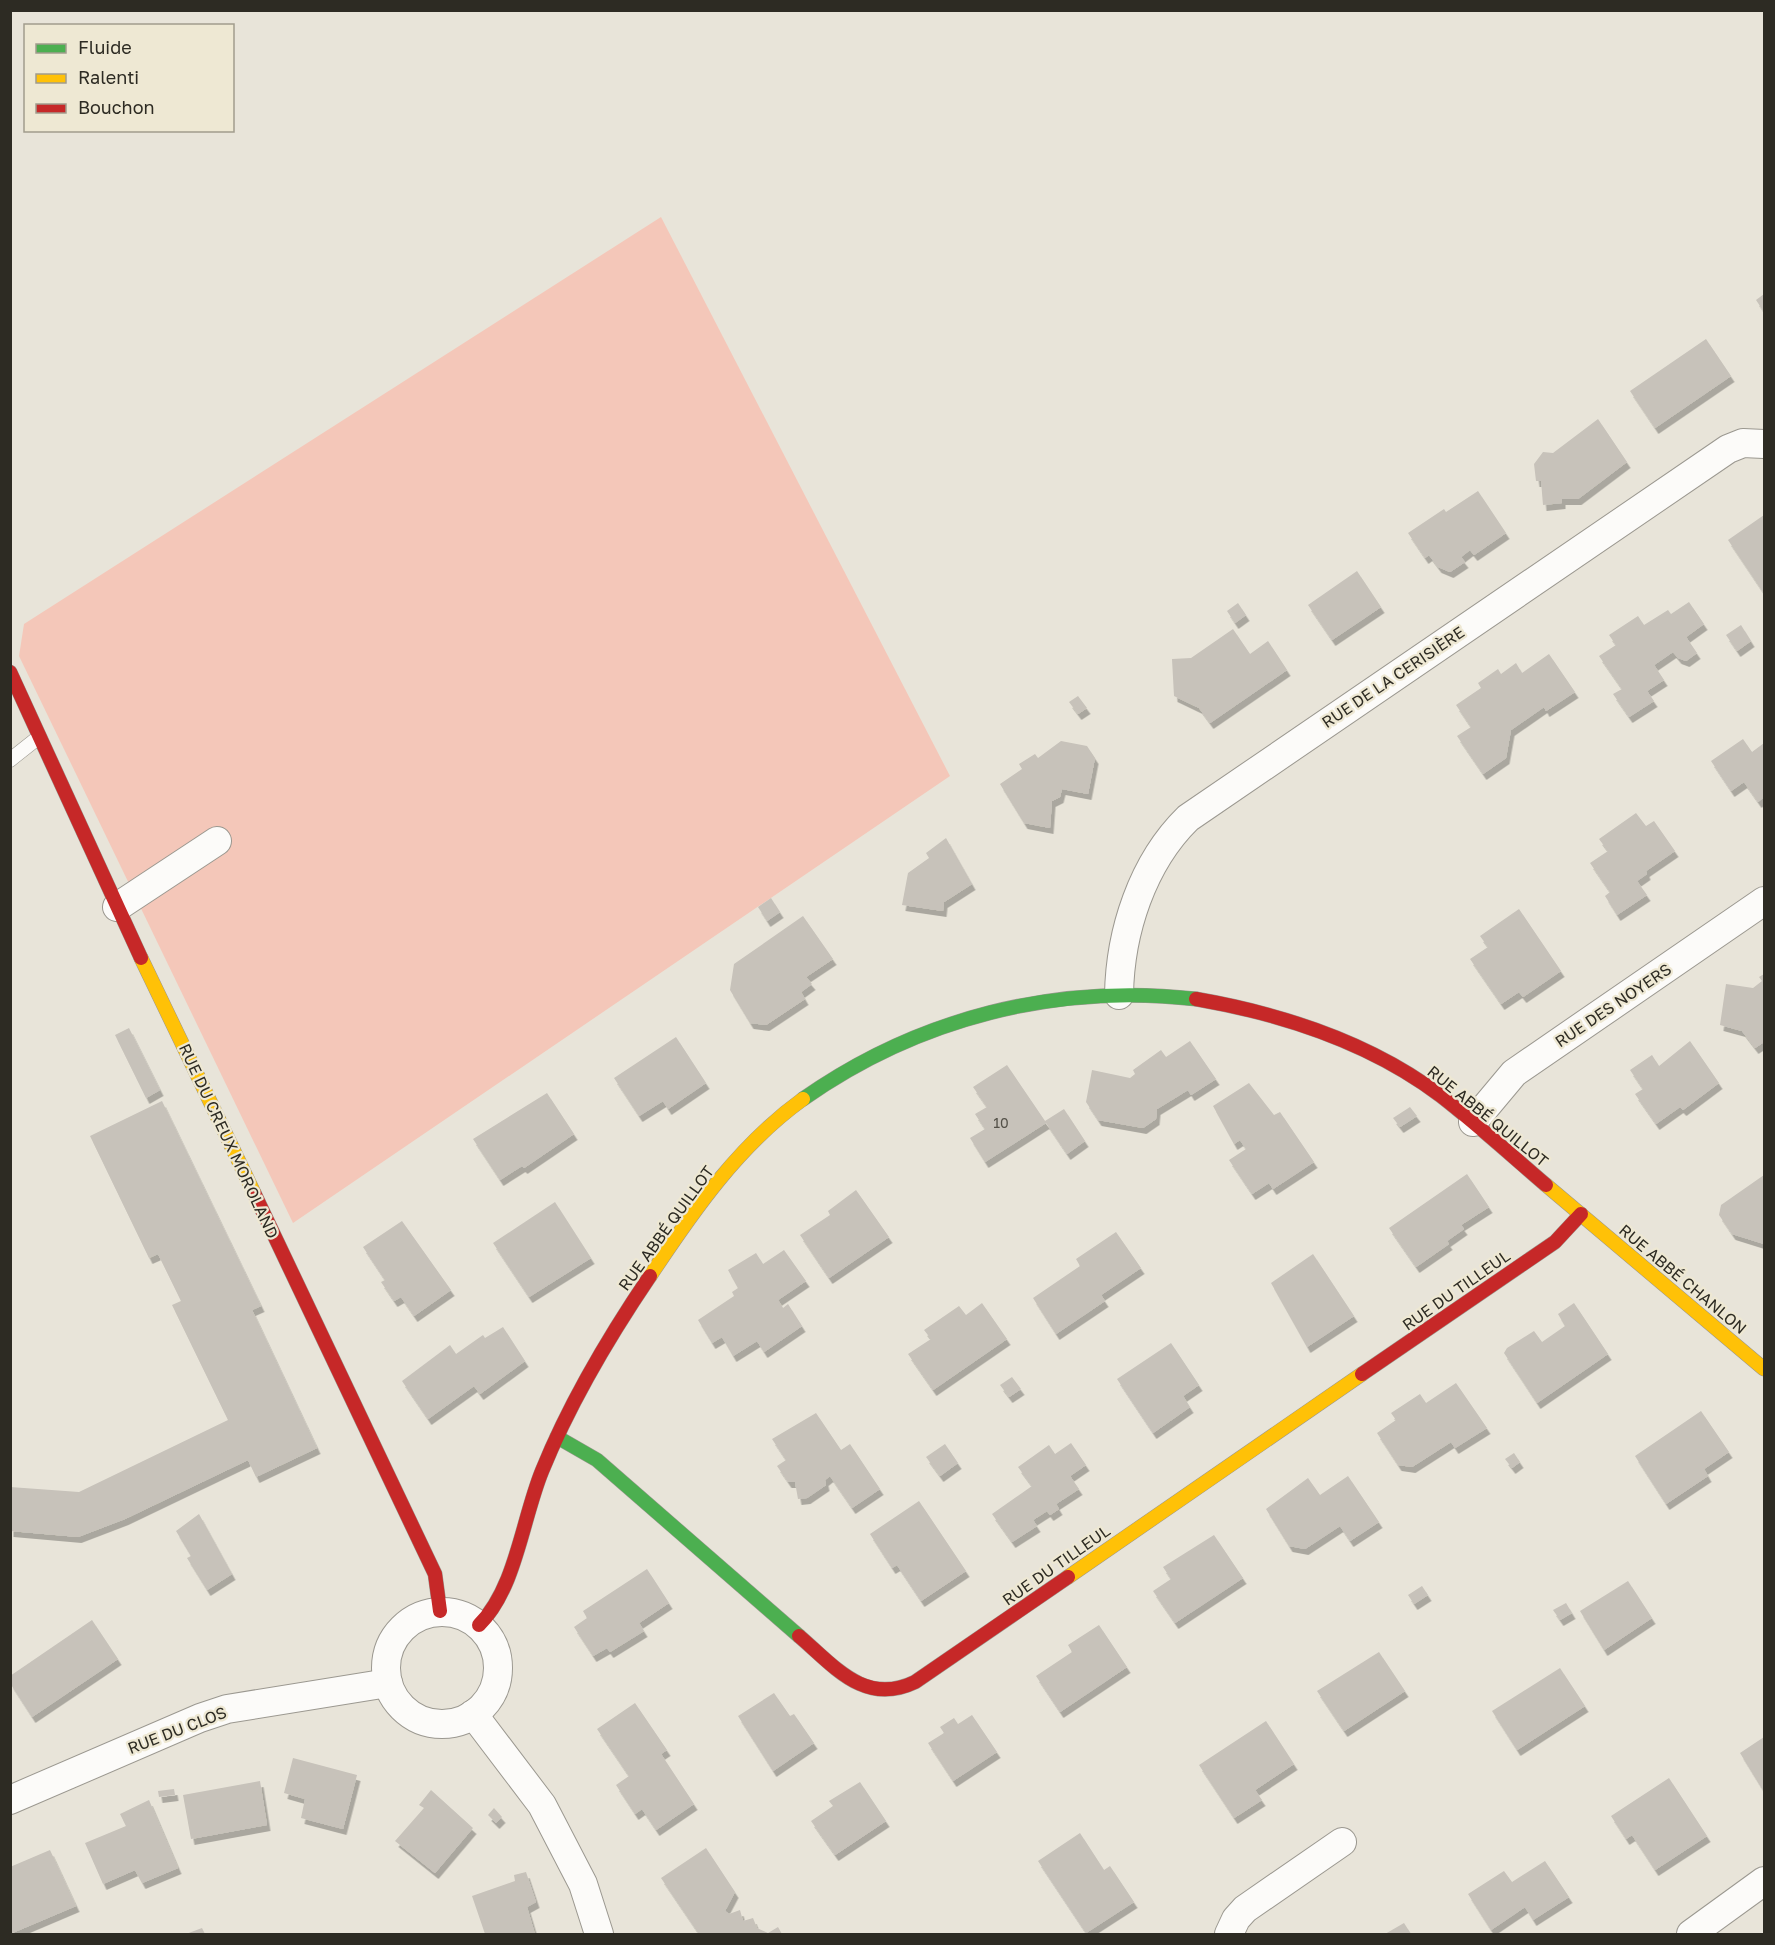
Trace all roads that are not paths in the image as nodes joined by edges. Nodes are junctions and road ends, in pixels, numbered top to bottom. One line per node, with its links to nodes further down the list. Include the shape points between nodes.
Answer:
1 (1764, 444): 8 (street, RUE DE LA CERISIÈRE, via 1743,443 1728,449 1188,818 1162,846 1143,883 1122,957)
2 (10, 672): 3 (street, RUE DU CREUX MOROLAND)
3 (39, 736): 4 (lane); 7 (street, RUE DU CREUX MOROLAND)
4 (10, 760)
5 (217, 841): 7 (street)
6 (1764, 901): 9 (street, RUE DES NOYERS, via 1514,1073)
7 (117, 907): 13 (street, RUE DU CREUX MOROLAND, via 435,1574)
8 (1119, 995): 9 (street, RUE ABBÉ QUILLOT, via 1204,1000 1294,1020 1402,1070); 12 (street, RUE ABBÉ QUILLOT, via 1029,1002 948,1023 876,1054 785,1114 738,1158 700,1203 601,1354)
9 (1473, 1122): 10 (street, RUE ABBÉ QUILLOT)
10 (1581, 1214): 11 (street, RUE ABBÉ CHANLON, via 1715,1330); 12 (street, RUE DU TILLEUL, via 1555,1242 915,1682 893,1691 868,1689 846,1677 597,1460)
11 (1762, 1359)
12 (557, 1437): 14 (street, RUE ABBÉ QUILLOT, via 540,1475 502,1594)
13 (440, 1611): 14 (street, via 467,1617); 15 (street, via 408,1623 396,1635 388,1650)
14 (479, 1625): 16 (street, via 495,1650 497,1679 484,1705)
15 (388, 1683): 16 (street, via 403,1709 416,1717 445,1724); 17 (street, RUE DU CLOS, via 227,1709)
16 (473, 1714): 20 (street, via 542,1805 583,1884)
17 (10, 1800)
18 (1342, 1842): 21 (street, via 1245,1909)
19 (1764, 1881): 22 (street)
20 (599, 1935)
21 (1229, 1935)
22 (1691, 1935)

